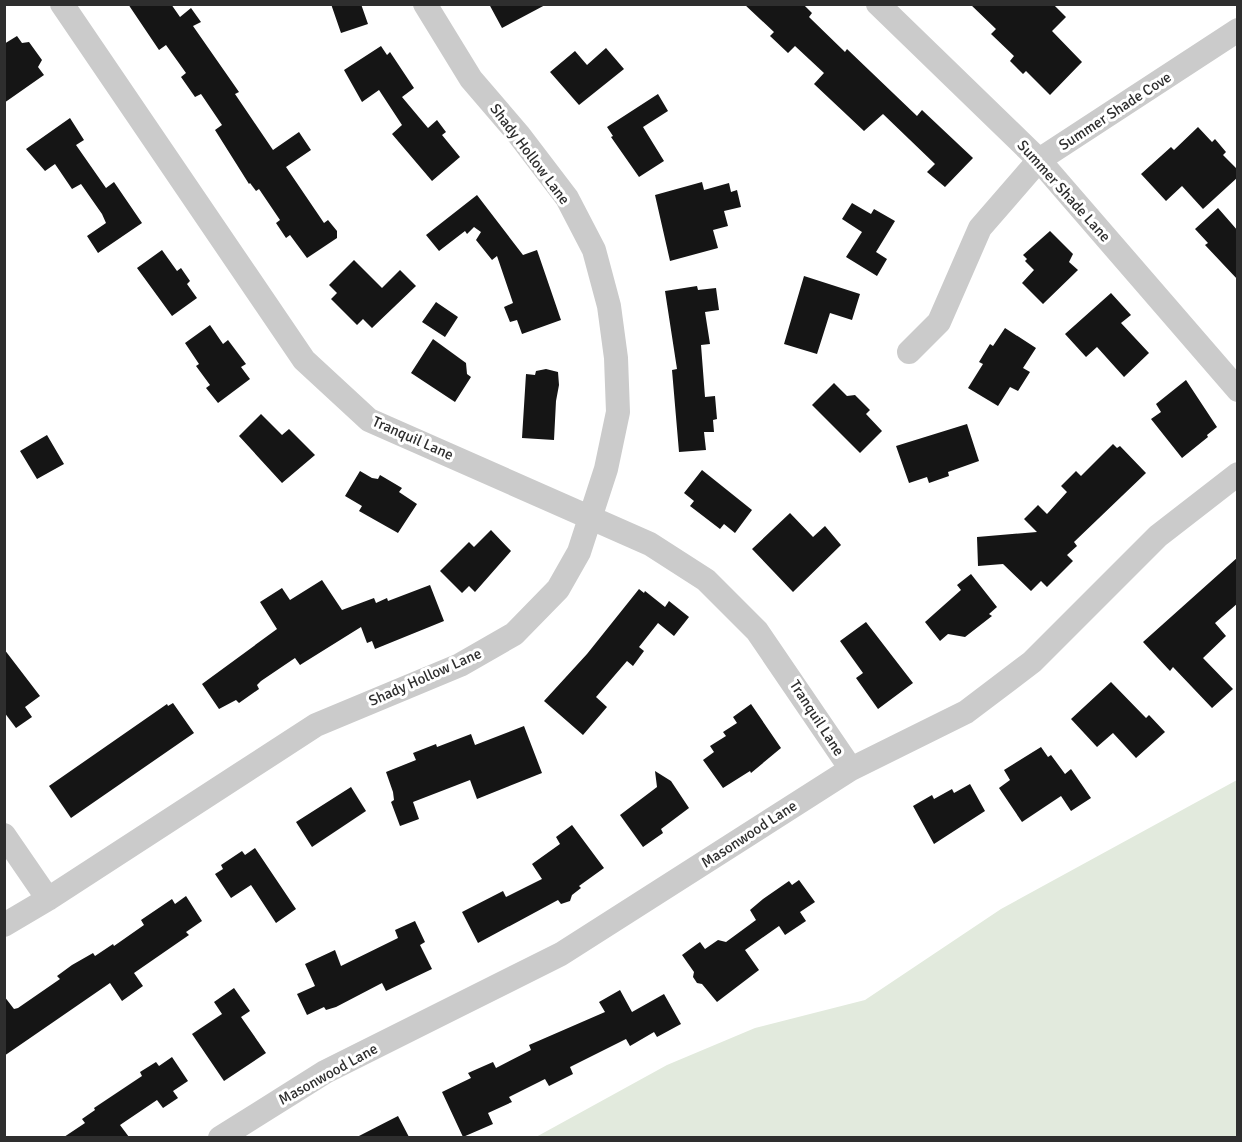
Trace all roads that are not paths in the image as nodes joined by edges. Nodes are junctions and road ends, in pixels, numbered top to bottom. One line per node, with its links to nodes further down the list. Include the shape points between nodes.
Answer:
1 (62, 4): 9 (street, Tranquil Lane, via 304,360 369,420)
2 (425, 4): 9 (street, Shady Hollow Lane, via 471,79 567,198 594,250 612,326 618,412 606,469)
3 (878, 4): 5 (street, Summer Shade Lane)
4 (1238, 30): 5 (street, Summer Shade Cove)
5 (1039, 160): 6 (street, Summer Shade Cove, via 980,228 939,322); 7 (street, Summer Shade Lane)
6 (909, 352)
7 (1238, 390)
8 (1238, 474): 10 (street, Masonwood Lane, via 1158,536 1032,662 966,711)
9 (590, 516): 10 (street, Tranquil Lane, via 650,544 706,580 758,631); 12 (street, Shady Hollow Lane, via 579,552 558,589 514,634 460,665 316,725)
10 (851, 769): 14 (street, Masonwood Lane, via 561,954 325,1072)
11 (4, 835): 12 (street)
12 (48, 899): 13 (street, Shady Hollow Lane)
13 (4, 925)
14 (220, 1137)

